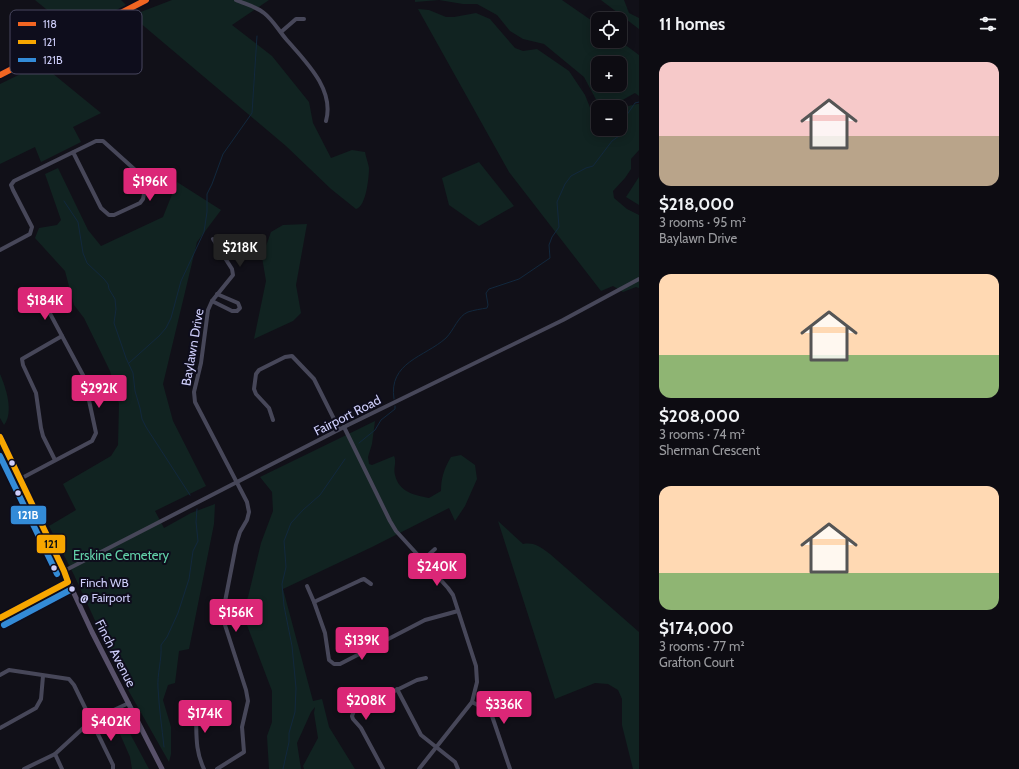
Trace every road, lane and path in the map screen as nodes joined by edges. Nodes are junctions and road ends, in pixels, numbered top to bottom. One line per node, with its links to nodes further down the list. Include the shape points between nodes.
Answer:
1 (146, 0): 3 (main road)
2 (236, 0): 5 (street, via 263,12)
3 (127, 10)
4 (304, 19): 5 (street, via 296,19)
5 (280, 32): 8 (street, via 312,69 323,89 329,112)
6 (10, 70): 7 (main road)
7 (0, 75)
8 (326, 121)
9 (73, 152): 9 (street, via 105,213 114,215 140,203 143,199 146,184 143,176 103,141 96,141); 11 (street, via 14,181 11,185 32,229 30,234)
10 (213, 240): 13 (street, Baylawn Drive, via 232,269 233,275)
11 (0, 250)
12 (639, 279): 18 (street, Fairport Road, via 562,320)
13 (217, 294): 15 (street, Baylawn Drive); 15 (street, Baylawn Drive, via 238,303 240,308 232,311)
14 (31, 296): 16 (street, via 39,293)
15 (212, 301): 22 (street, Baylawn Drive, via 208,310 201,363 194,392 195,402)
16 (62, 336): 20 (street, via 22,359 36,393 43,436); 20 (street, via 84,377 96,434 92,441)
17 (273, 420): 18 (street, via 269,408 254,389 256,374 259,370 292,356 314,379)
18 (342, 428): 22 (street, Fairport Road); 24 (street, via 390,522)
19 (0, 438): 21 (main road, Finch Avenue)
20 (55, 460): 21 (street)
21 (20, 479): 25 (main road, Finch Avenue)
22 (236, 482): 25 (street, Fairport Road); 48 (street, Baylawn Drive, via 247,502 249,512 236,545 223,612 248,701 242,727 244,752)
23 (435, 549): 24 (street)
24 (423, 560): 30 (street, via 453,595)
25 (64, 570): 26 (main road, Finch Avenue)
26 (68, 582): 31 (street); 37 (main road, Finch Avenue)
27 (371, 584): 29 (street, via 364,579)
28 (307, 586): 29 (street)
29 (314, 602): 30 (street, via 325,633 329,660 334,664 340,664 425,620)
30 (458, 611): 36 (street, via 477,674)
31 (1, 615)
32 (0, 675): 33 (street, via 9,670)
33 (43, 676): 39 (street, via 69,679); 40 (street, via 41,699 36,708)
34 (426, 678): 35 (street)
35 (397, 689): 41 (street, via 421,736); 49 (street, via 354,711 352,716 362,728)
36 (472, 702): 41 (street); 52 (street, via 489,711 492,716)
37 (129, 703): 39 (street); 46 (main road, Finch Avenue)
38 (195, 703): 47 (street, via 198,757)
39 (92, 720): 42 (street); 45 (street)
40 (0, 728)
41 (436, 748): 50 (street); 51 (street, via 455,762)
42 (54, 754): 43 (street); 44 (street)
43 (24, 769)
44 (62, 769)
45 (113, 769)
46 (162, 769)
47 (204, 769)
48 (217, 769)
49 (383, 769)
50 (419, 769)
51 (458, 769)
52 (510, 769)

